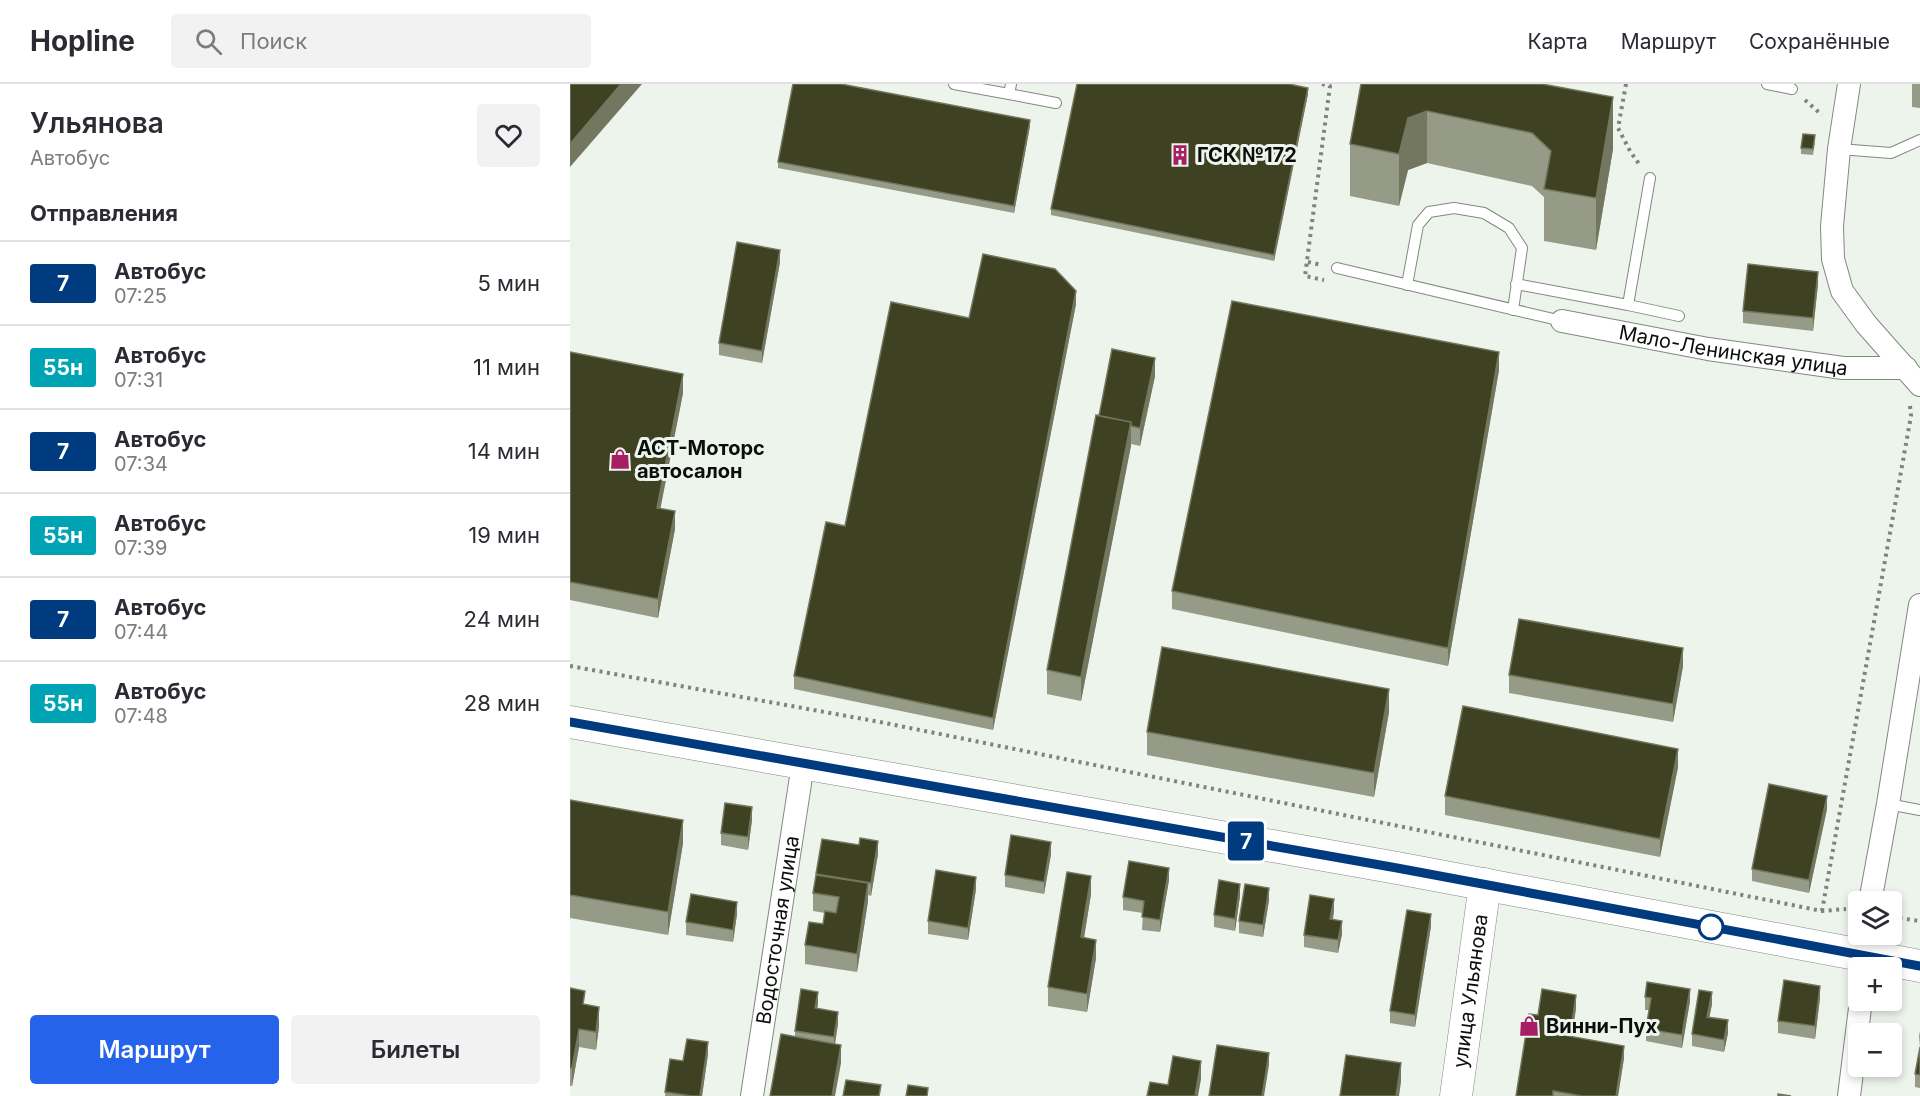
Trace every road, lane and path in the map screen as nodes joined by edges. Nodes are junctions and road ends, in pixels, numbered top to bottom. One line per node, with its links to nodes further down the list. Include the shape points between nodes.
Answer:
1 (954, 84): 6 (lane)
2 (1322, 84): 13 (path, via 1330,86 1305,276)
3 (1626, 84): 11 (path, via 1618,128)
4 (1767, 84): 7 (lane)
5 (1849, 84): 10 (street)
6 (1010, 89): 8 (lane)
7 (1792, 89)
8 (1056, 103)
9 (1920, 141): 10 (lane, via 1891,153)
10 (1839, 149): 20 (street, via 1832,226 1833,259 1842,291)
11 (1650, 178): 16 (lane)
12 (1337, 268): 15 (lane)
13 (1325, 280)
14 (1516, 284): 15 (lane, via 1521,248 1509,228 1484,213 1454,208 1429,212 1418,225); 16 (lane); 17 (lane)
15 (1407, 285): 17 (lane)
16 (1628, 305): 18 (lane)
17 (1513, 310): 19 (lane)
18 (1679, 316)
19 (1562, 321): 20 (street, Мало-Ленинская улица, via 1708,349)
20 (1913, 377): 30 (path, via 1911,416)
21 (1920, 604): 25 (street)
22 (570, 666): 30 (path, via 891,724)
23 (570, 722): 24 (main road)
24 (803, 764): 27 (main road); 36 (street, Водосточная улица)
25 (1888, 804): 26 (lane); 28 (street)
26 (1920, 810)
27 (1485, 885): 33 (main road); 37 (main road, улица Ульянова)
28 (1871, 891)
29 (1846, 909): 30 (path)
30 (1822, 911)
31 (1902, 918): 32 (path)
32 (1920, 921)
33 (1864, 953): 34 (main road)
34 (1920, 966)
35 (1860, 1011): 38 (street)
36 (752, 1096)
37 (1456, 1096)
38 (1849, 1096)

